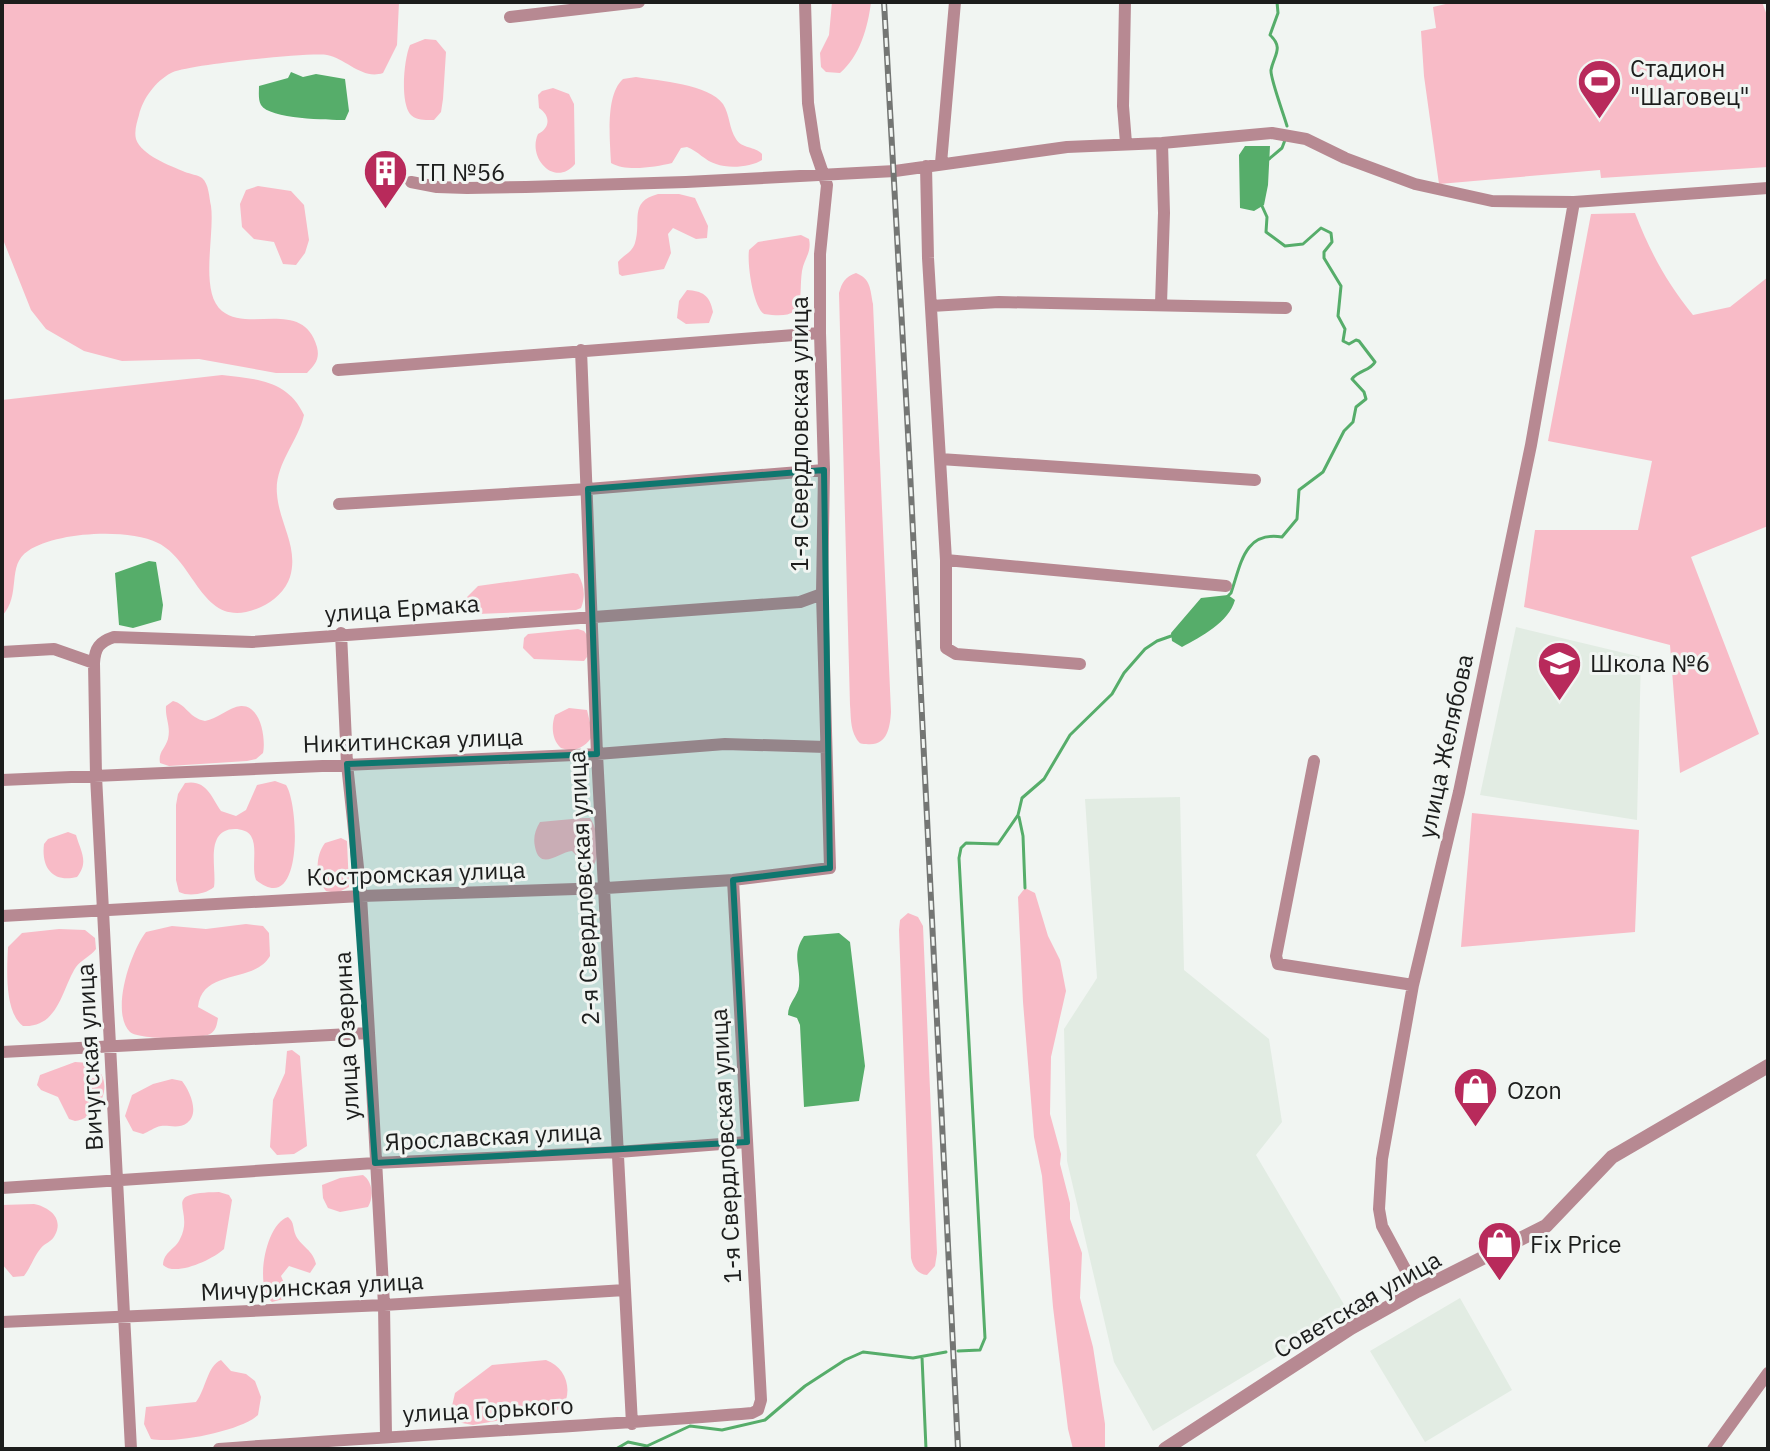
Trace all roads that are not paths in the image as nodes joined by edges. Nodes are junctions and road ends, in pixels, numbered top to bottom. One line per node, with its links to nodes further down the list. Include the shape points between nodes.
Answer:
1 (639, 2): 5 (street)
2 (805, 2): 10 (street, 1-я Свердловская улица, via 808,103)
3 (955, 2): 8 (street)
4 (1125, 2): 6 (street)
5 (510, 17)
6 (1126, 143): 7 (street); 8 (street)
7 (1162, 143): 13 (street, via 1292,134 1444,191 1492,201); 14 (street)
8 (941, 163): 9 (street)
9 (926, 166): 10 (street); 15 (street)
10 (823, 173): 11 (street, via 482,188); 17 (street, 1-я Свердловская улица, via 827,185)
11 (411, 182)
12 (1768, 188): 13 (street)
13 (1574, 202): 45 (street, улица Желябова, via 1459,792)
14 (1161, 304): 15 (street); 16 (street)
15 (931, 306): 20 (street)
16 (1286, 308)
17 (820, 333): 18 (street); 21 (street, 1-я Свердловская улица)
18 (581, 350): 19 (street); 23 (street, 2-я Свердловская улица)
19 (338, 370)
20 (940, 459): 22 (street); 25 (street)
21 (824, 470): 23 (street); 27 (street, 1-я Свердловская улица)
22 (1255, 480)
23 (588, 489): 24 (street); 28 (street, 2-я Свердловская улица)
24 (339, 504)
25 (946, 560): 26 (street); 32 (street, via 946,648 956,654)
26 (1226, 586)
27 (822, 594): 28 (street, улица Ермака, via 800,602); 33 (street, 1-я Свердловская улица)
28 (593, 618): 29 (street, улица Ермака); 34 (street, 2-я Свердловская улица)
29 (341, 633): 31 (street, улица Ермака, via 252,642 114,637 99,644); 36 (street, улица Озерина)
30 (2, 652): 31 (street, via 54,649)
31 (94, 663): 37 (street, Вичугская улица)
32 (1080, 664)
33 (826, 747): 34 (street, Никитинская улица, via 725,744); 39 (street, 1-я Свердловская улица)
34 (597, 754): 36 (street, Никитинская улица); 41 (street, 2-я Свердловская улица)
35 (1314, 761): 45 (street, via 1278,964)
36 (347, 764): 37 (street, Никитинская улица); 42 (street, улица Озерина)
37 (96, 776): 38 (street, Никитинская улица); 43 (street, Вичугская улица)
38 (2, 780)
39 (830, 868): 40 (street, Костромская улица)
40 (733, 880): 41 (street, Костромская улица); 50 (street, 1-я Свердловская улица)
41 (606, 888): 42 (street, Костромская улица); 51 (street, 2-я Свердловская улица)
42 (361, 896): 43 (street, Костромская улица); 46 (street, улица Озерина)
43 (104, 911): 44 (street, Костромская улица); 47 (street, Вичугская улица)
44 (2, 916)
45 (1413, 985): 56 (street, улица Желябова, via 1382,1159 1379,1209 1382,1226)
46 (369, 1033): 47 (street); 52 (street, улица Озерина)
47 (110, 1048): 48 (street); 53 (street, Вичугская улица)
48 (2, 1052)
49 (1768, 1066): 56 (street, Советская улица, via 1612,1157 1546,1226)
50 (747, 1142): 51 (street, Ярославская улица); 61 (street, 1-я Свердловская улица)
51 (618, 1152): 52 (street, Ярославская улица); 55 (street, 2-я Свердловская улица)
52 (375, 1163): 53 (street, Ярославская улица); 57 (street, улица Озерина)
53 (117, 1182): 54 (street, Ярославская улица); 58 (street, Вичугская улица)
54 (2, 1188)
55 (625, 1290): 57 (street, Мичуринская улица); 62 (street, 2-я Свердловская улица)
56 (1417, 1291): 66 (street, Советская улица)
57 (384, 1305): 58 (street, Мичуринская улица); 63 (street, улица Озерина)
58 (124, 1316): 59 (street, Мичуринская улица); 64 (street, Вичугская улица)
59 (2, 1322)
60 (1768, 1373): 67 (street)
61 (758, 1410): 62 (street, улица Горького)
62 (632, 1424): 63 (street, улица Горького)
63 (386, 1436): 65 (street, улица Горького)
64 (131, 1449)
65 (219, 1449)
66 (1165, 1449)
67 (1713, 1449)

